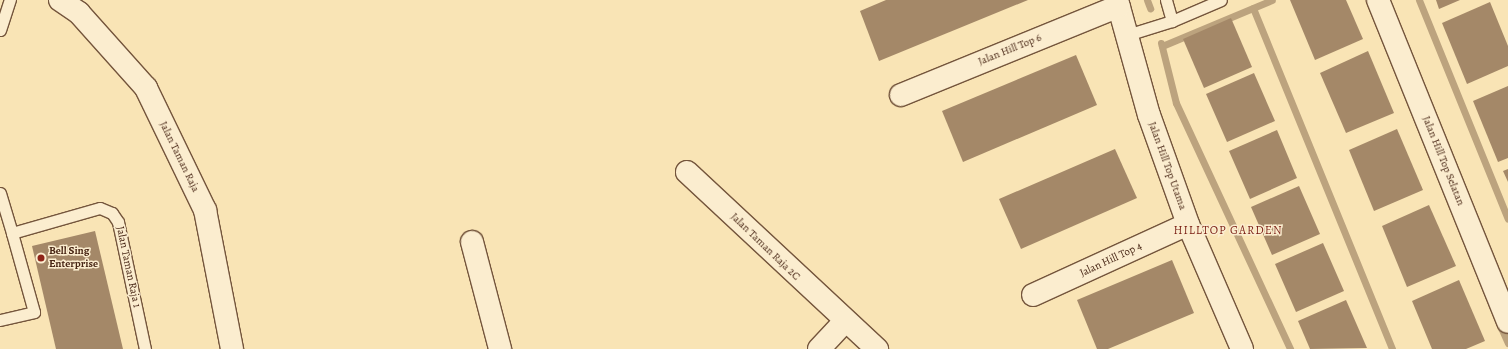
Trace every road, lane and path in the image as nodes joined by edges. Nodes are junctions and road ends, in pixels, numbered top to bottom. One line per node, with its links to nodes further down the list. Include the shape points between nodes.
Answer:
1 (10, 0): 8 (lane)
2 (60, 0): 21 (street, Jalan Taman Raja, via 79,14 146,88 205,210)
3 (1166, 0): 7 (lane)
4 (1221, 0): 7 (lane)
5 (1378, 0): 19 (street, Jalan Hill Top Selatan)
6 (1118, 3): 9 (street, Jalan Hill Top Utama); 10 (street, Jalan Hill Top 6)
7 (1172, 20): 9 (lane)
8 (0, 30)
9 (1127, 35): 13 (street, Jalan Hill Top Utama, via 1149,115)
10 (901, 95)
11 (687, 172): 18 (street, Jalan Taman Raja 2C)
12 (0, 193): 14 (lane)
13 (1188, 224): 16 (street, Jalan Hill Top 4); 25 (street, Jalan Hill Top Utama)
14 (12, 233): 17 (lane, via 34,312); 20 (lane, Jalan Taman Raja 1, via 100,208 112,213 118,222)
15 (472, 242): 22 (street)
16 (1033, 295)
17 (0, 320)
18 (844, 322): 23 (street); 24 (street, Jalan Taman Raja 2C)
19 (1508, 322)
20 (145, 349)
21 (232, 349)
22 (500, 349)
23 (819, 349)
24 (877, 349)
25 (1242, 349)

